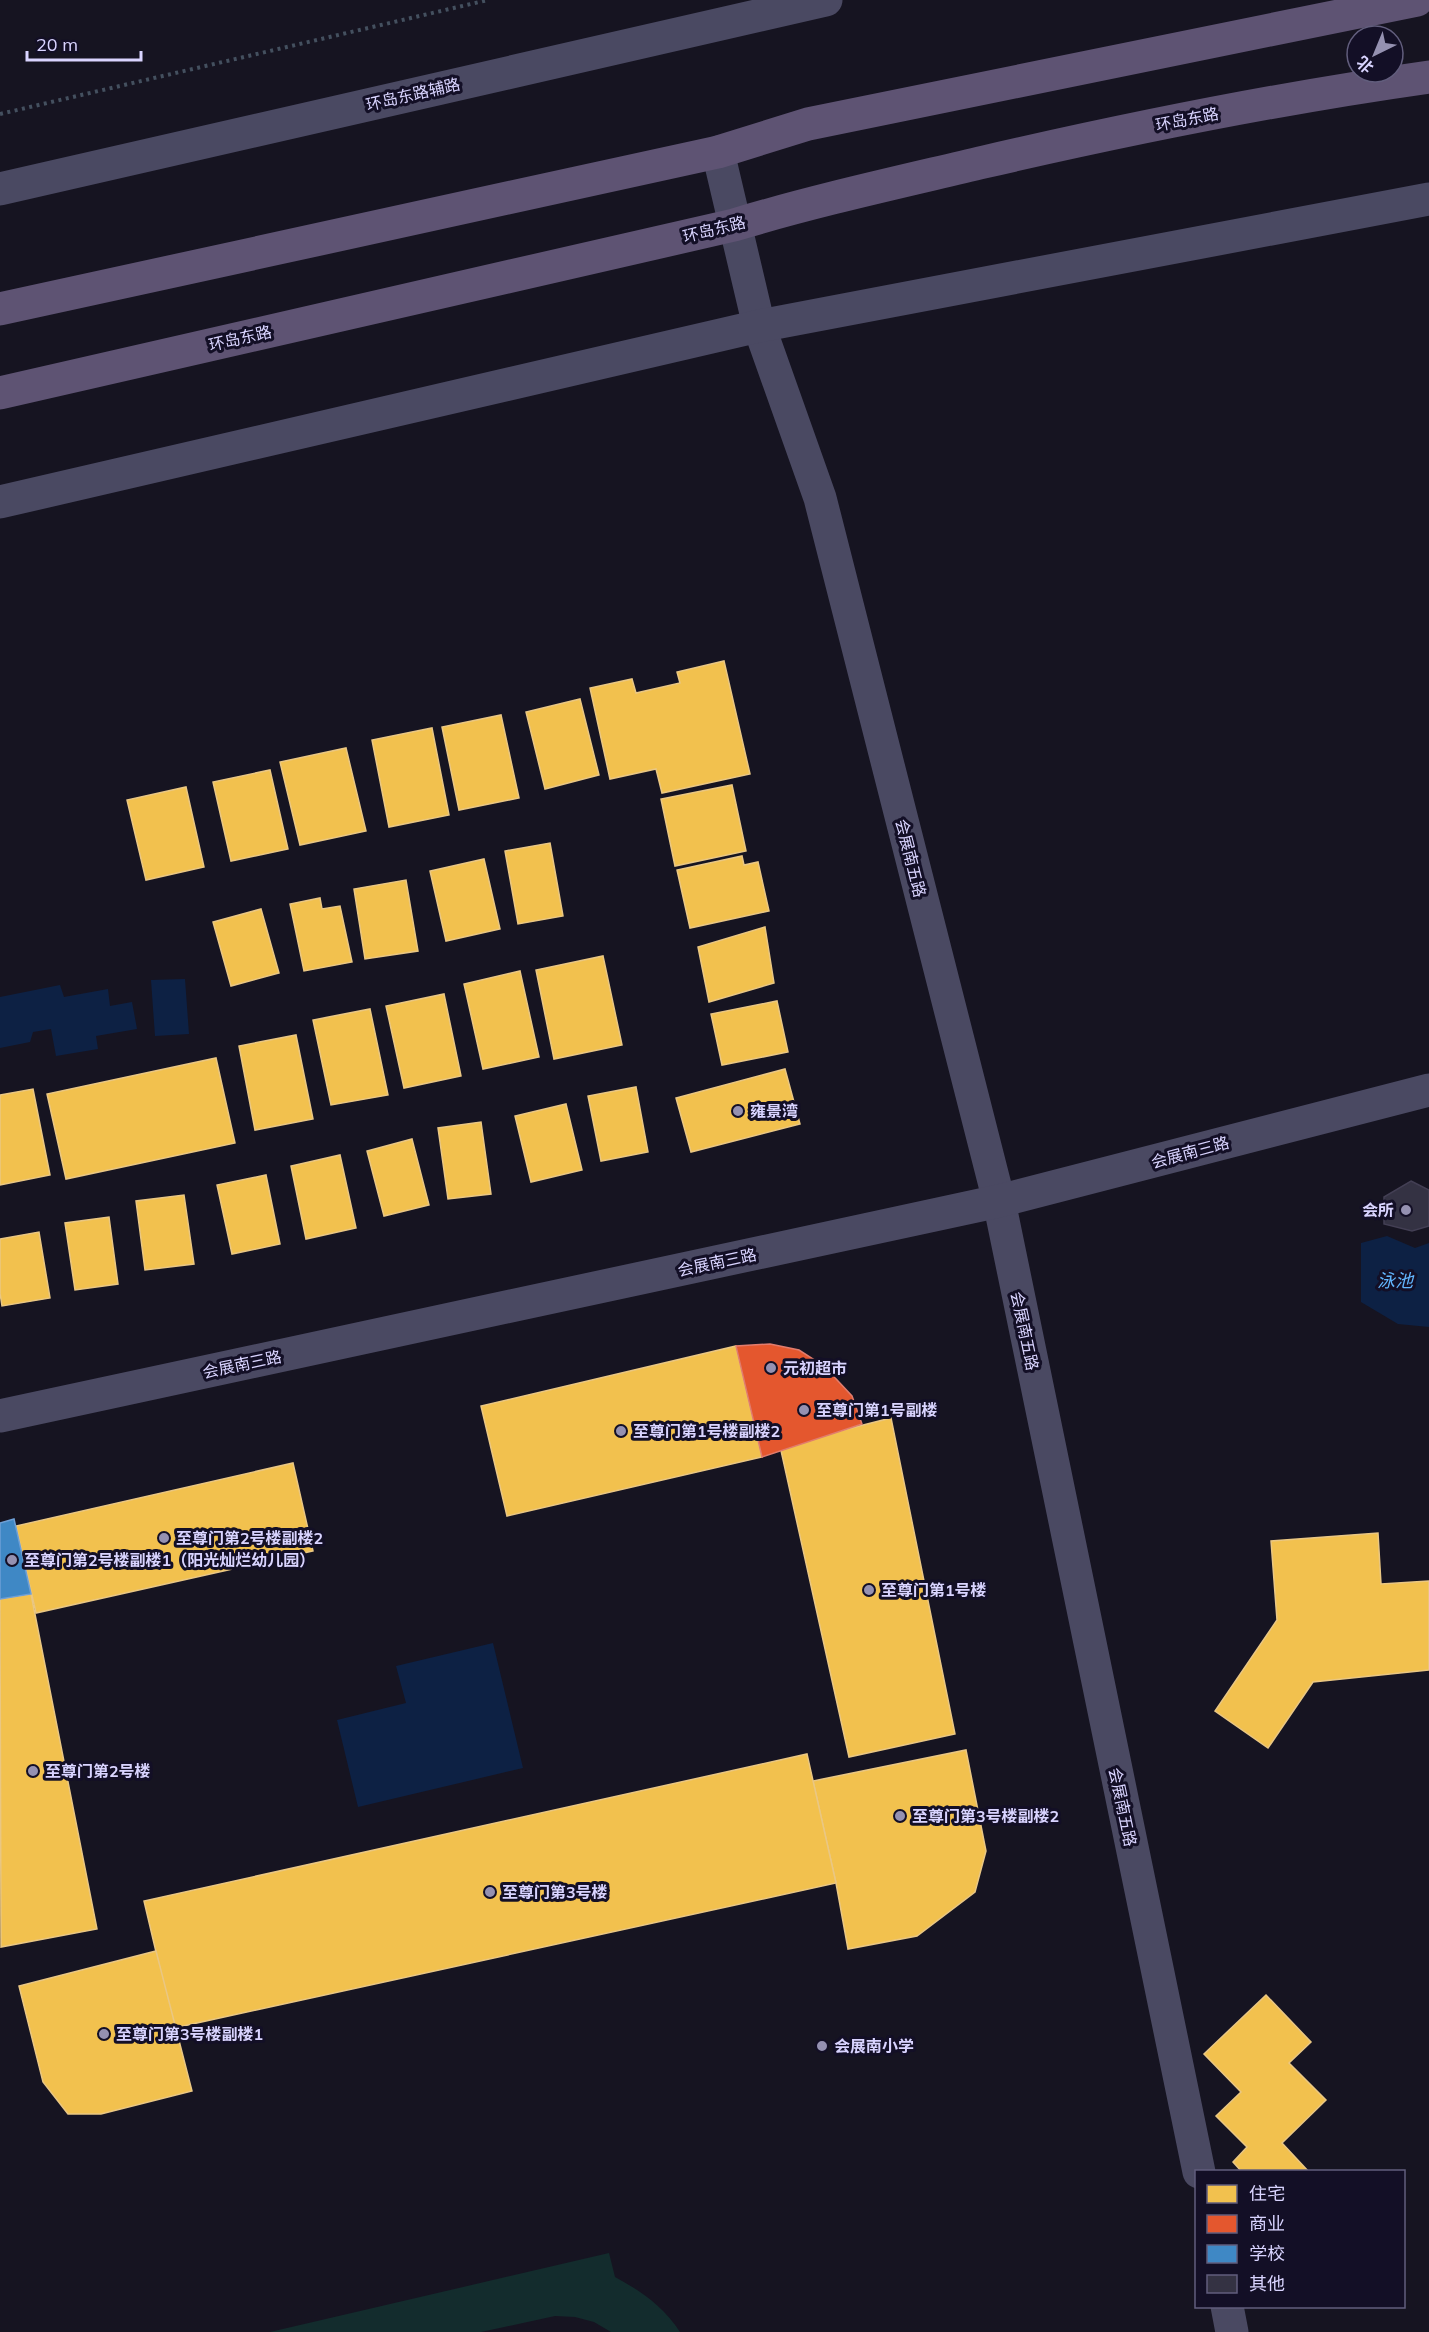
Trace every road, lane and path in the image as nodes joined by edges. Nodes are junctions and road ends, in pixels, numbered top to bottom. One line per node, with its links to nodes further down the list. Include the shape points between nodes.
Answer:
1 (488, 0): 5 (path)
2 (826, 0): 7 (street, 环岛东路辅路)
3 (1417, 0): 6 (main road, via 808,124)
4 (1429, 77): 9 (main road, 环岛东路, via 1346,88 1079,140 807,203)
5 (0, 114)
6 (718, 152): 9 (street, 会展南五路); 10 (main road)
7 (0, 189)
8 (1429, 199): 11 (street)
9 (734, 225): 11 (street, 会展南五路); 12 (main road, 环岛东路)
10 (0, 309)
11 (759, 326): 13 (street); 15 (street, 会展南五路, via 820,498)
12 (0, 393)
13 (0, 502)
14 (1429, 1090): 15 (street, 会展南三路)
15 (999, 1202): 16 (street, 会展南三路); 17 (street, 会展南五路)
16 (0, 1416)
17 (1199, 2170)
18 (1227, 2308): 19 (street)
19 (1232, 2332)

